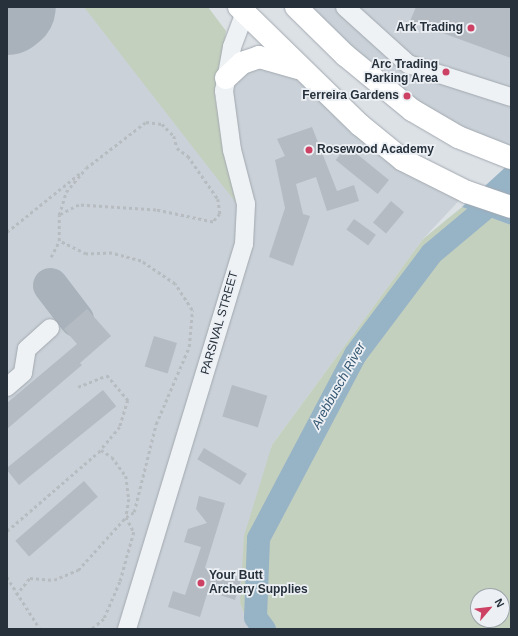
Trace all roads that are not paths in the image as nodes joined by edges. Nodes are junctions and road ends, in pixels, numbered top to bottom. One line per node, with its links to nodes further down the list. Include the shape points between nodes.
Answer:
1 (296, 7): 7 (main road, via 394,98 458,137)
2 (345, 7): 6 (street, via 408,64)
3 (244, 9): 4 (main road); 5 (street, PARSIVAL STREET, via 232,46)
4 (305, 70): 5 (main road, via 259,57 242,63); 8 (main road, via 386,148 402,160 467,192)
5 (226, 78): 11 (street, PARSIVAL STREET, via 224,108 246,204 244,244)
6 (511, 97)
7 (506, 157)
8 (511, 207)
9 (50, 328): 10 (street, via 26,350 23,373)
10 (7, 387)
11 (127, 629)

